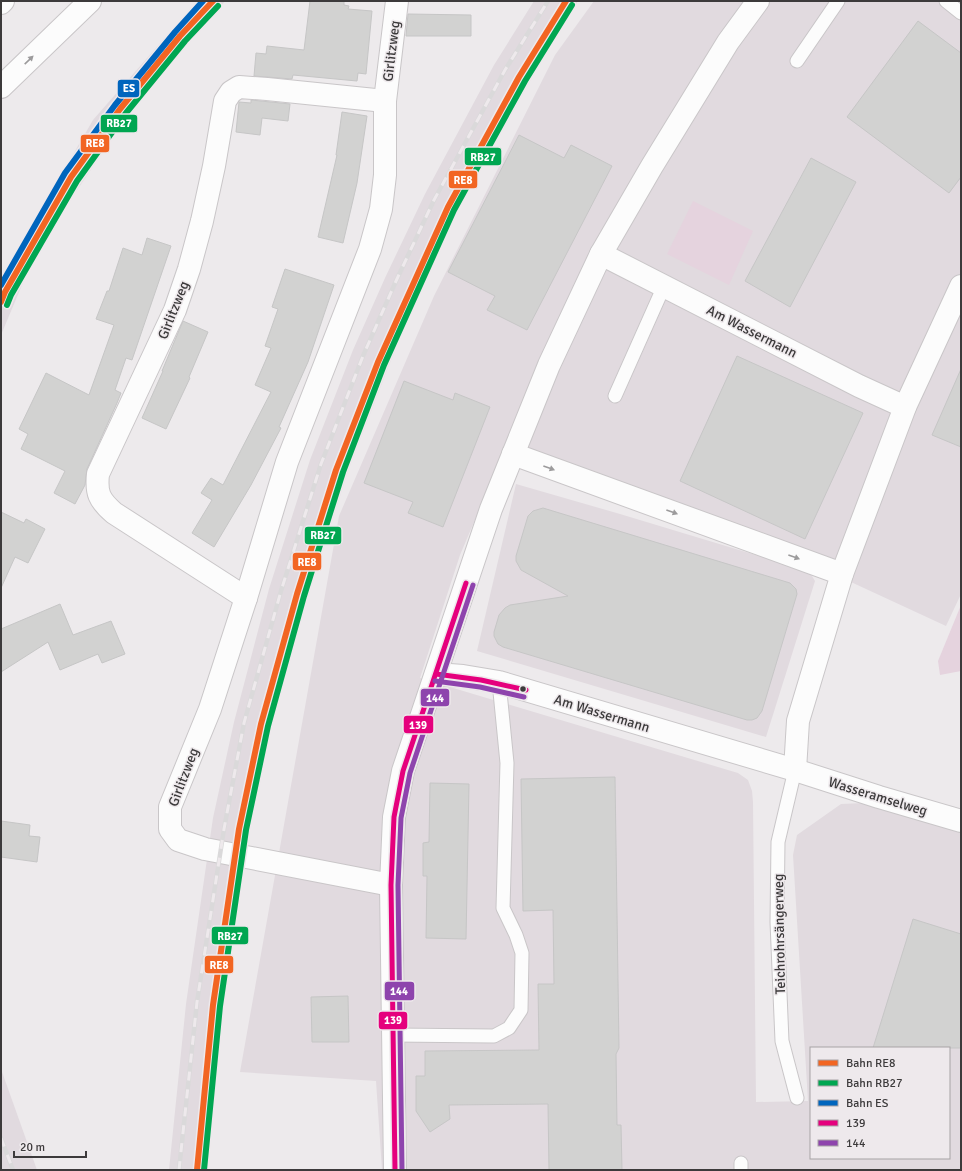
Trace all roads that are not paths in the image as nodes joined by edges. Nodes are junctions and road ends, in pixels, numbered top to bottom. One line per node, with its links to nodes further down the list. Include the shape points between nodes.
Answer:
1 (3, 1): 7 (main road)
2 (90, 1): 10 (main road, one-way to 2)
3 (397, 1): 11 (main road, Girlitzweg)
4 (758, 1): 12 (main road, via 728,42)
5 (946, 1): 8 (lane)
6 (836, 2): 9 (lane)
7 (1, 3)
8 (961, 13)
9 (797, 61)
10 (1, 87)
11 (385, 101): 19 (main road, Girlitzweg, via 385,175 380,216 370,249 287,462); 19 (main road, Girlitzweg, via 240,87 231,92 225,101 202,221 177,304 98,474 97,487 102,502 114,513)
12 (601, 254): 13 (main road, Am Wassermann); 17 (main road, via 549,365)
13 (664, 286): 15 (lane); 16 (main road, Am Wassermann)
14 (961, 286): 16 (main road)
15 (616, 396)
16 (904, 407): 18 (main road)
17 (513, 454): 18 (main road, one-way to 18); 20 (main road, via 491,509)
18 (842, 574): 22 (main road, via 798,721)
19 (246, 598): 24 (main road, Girlitzweg, via 210,709 170,807 170,829 178,840 205,849)
20 (436, 674): 21 (main road, Am Wassermann); 24 (main road, via 403,771 394,817)
21 (499, 682): 22 (main road, Am Wassermann); 25 (lane, via 507,763 503,908 522,953 521,1010 508,1028 494,1036)
22 (795, 770): 23 (main road, Wasseramselweg); 26 (lane, Teichrohrsängerweg, via 778,842 777,922 782,1041)
23 (961, 821)
24 (391, 885): 25 (main road)
25 (393, 1035): 27 (main road)
26 (797, 1098)
27 (395, 1170)

